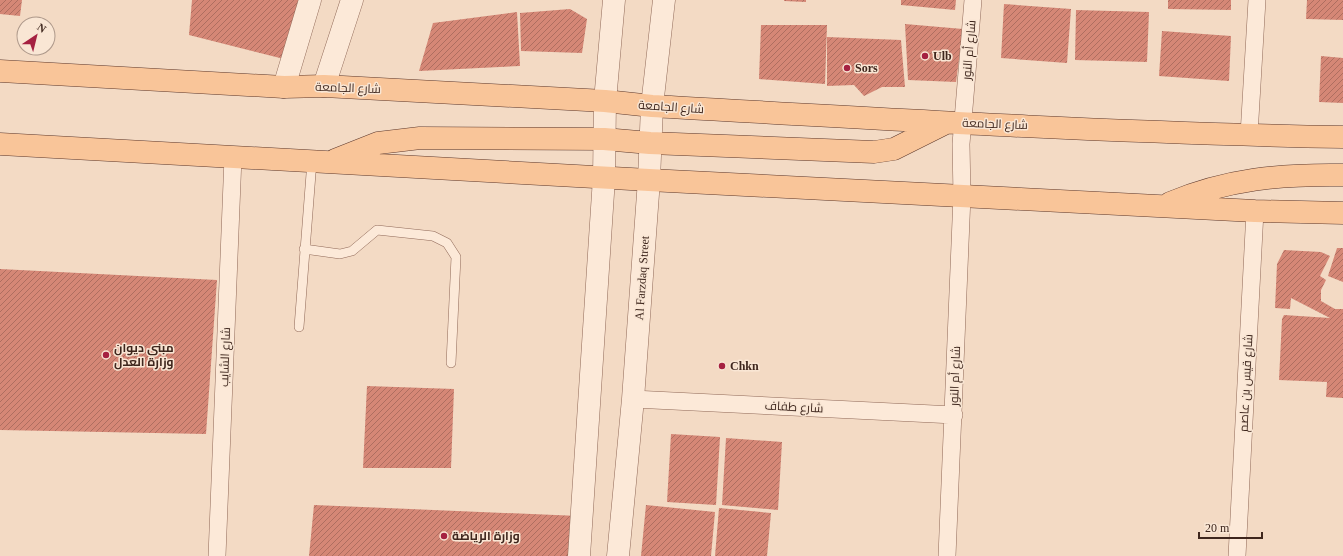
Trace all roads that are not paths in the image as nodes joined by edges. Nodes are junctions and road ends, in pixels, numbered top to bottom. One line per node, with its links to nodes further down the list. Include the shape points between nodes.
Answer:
1 (310, 0): 9 (street)
2 (352, 0): 8 (street)
3 (614, 0): 10 (street)
4 (664, 0): 11 (street, Al Farzdaq Street)
5 (973, 0): 12 (street, شارع أم النور)
6 (1258, 0): 13 (street)
7 (0, 71): 9 (main road, شارع الجامعة)
8 (324, 86): 9 (main road, شارع الجامعة); 10 (main road, شارع الجامعة)
9 (284, 87)
10 (605, 101): 11 (main road, شارع الجامعة); 15 (street)
11 (652, 106): 12 (main road, شارع الجامعة); 16 (street, Al Farzdaq Street)
12 (955, 123): 13 (main road, شارع الجامعة); 16 (main road, via 894,149 874,152); 23 (street, شارع أم النور)
13 (1249, 135): 14 (main road, شارع الجامعة)
14 (1343, 137)
15 (604, 139): 16 (main road); 19 (main road, via 420,138 378,143); 21 (street)
16 (650, 143): 22 (street, Al Farzdaq Street)
17 (0, 144): 18 (main road)
18 (233, 157): 19 (main road); 32 (street, شارع الشايب)
19 (321, 162): 21 (main road); 27 (lane)
20 (1343, 175): 24 (main road, via 1258,178 1208,189)
21 (604, 178): 22 (main road); 33 (street)
22 (649, 180): 23 (main road); 30 (street, Al Farzdaq Street)
23 (962, 196): 24 (main road); 31 (street, شارع أم النور)
24 (1161, 206): 25 (main road)
25 (1255, 211): 26 (main road); 36 (street, شارع قيس بن عاصم)
26 (1343, 213)
27 (304, 249): 28 (lane); 29 (lane, via 340,254 352,251 377,230 433,236 447,244 456,257)
28 (299, 327)
29 (451, 363)
30 (633, 399): 31 (street, شارع طفاف); 34 (street, Al Farzdaq Street)
31 (954, 416): 35 (street, شارع أم النور)
32 (217, 556)
33 (579, 556)
34 (618, 556)
35 (947, 556)
36 (1237, 556)

